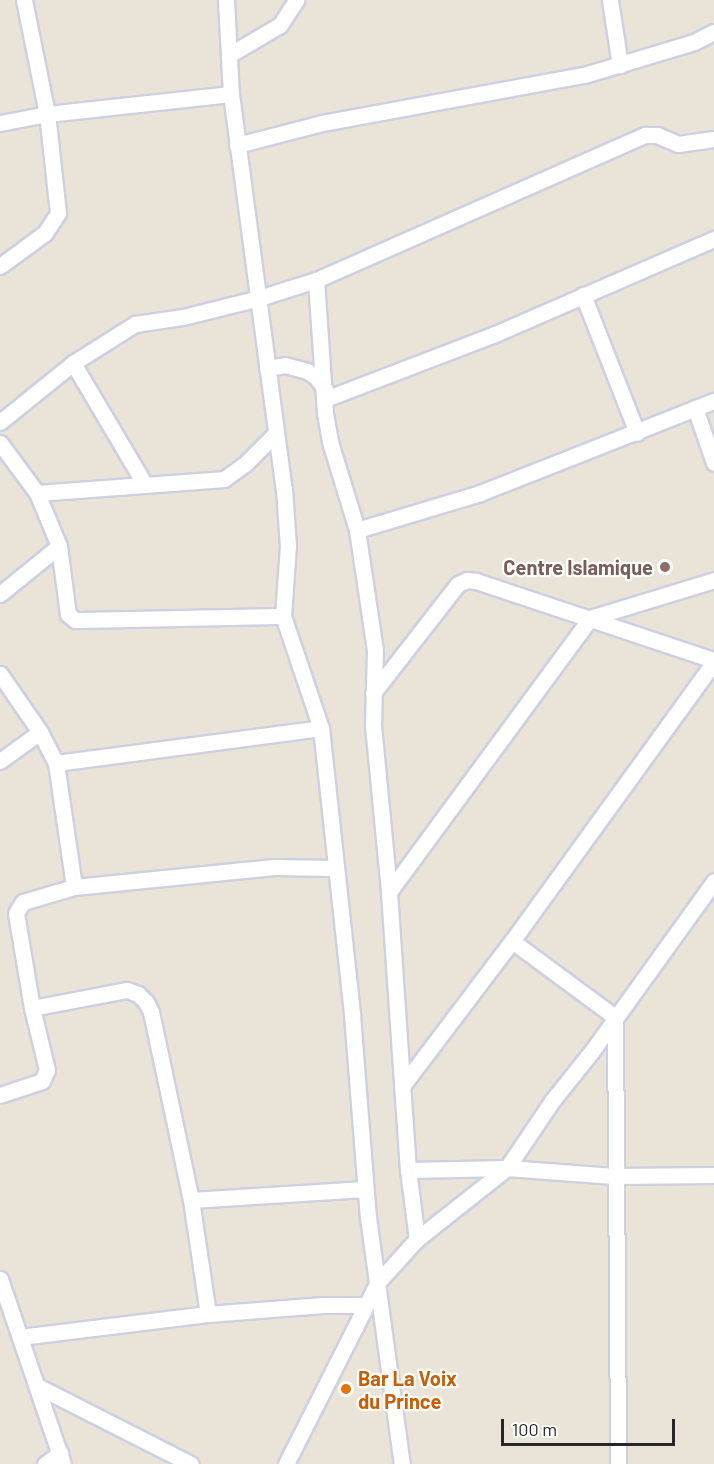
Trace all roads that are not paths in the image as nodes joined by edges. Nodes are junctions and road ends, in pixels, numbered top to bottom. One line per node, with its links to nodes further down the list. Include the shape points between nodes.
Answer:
1 (24, 0): 9 (street)
2 (226, 0): 6 (street)
3 (296, 0): 6 (street, via 280,25)
4 (609, 0): 7 (street)
5 (714, 32): 7 (street)
6 (229, 55): 8 (street)
7 (620, 65): 12 (street, via 303,127)
8 (231, 94): 9 (street); 12 (street)
9 (47, 114): 10 (street); 14 (street, via 58,213 45,233)
10 (0, 123)
11 (714, 139): 15 (street, via 678,144 657,135 645,135)
12 (237, 145): 17 (street)
13 (714, 239): 16 (street)
14 (0, 266)
15 (316, 280): 17 (street); 20 (street)
16 (583, 295): 20 (street, via 482,340); 24 (street)
17 (259, 298): 18 (street, via 135,324); 19 (street)
18 (73, 363): 23 (street); 28 (street)
19 (267, 368): 20 (street, via 285,365 307,371 316,377); 25 (street)
20 (325, 394): 30 (street, via 330,442)
21 (714, 401): 22 (street)
22 (694, 408): 24 (street); 27 (street)
23 (0, 422)
24 (637, 433): 30 (street, via 480,493)
25 (275, 434): 28 (street, via 224,479); 34 (street, via 288,532)
26 (0, 443): 29 (street)
27 (714, 463)
28 (144, 483): 29 (street)
29 (37, 493): 31 (street)
30 (357, 530): 38 (street, via 375,650)
31 (59, 546): 33 (street); 34 (street, via 68,614 75,620)
32 (714, 580): 35 (street)
33 (0, 594)
34 (283, 616): 39 (street)
35 (590, 618): 36 (street); 38 (street, via 467,580 458,585); 46 (street)
36 (714, 661): 47 (street)
37 (0, 674): 40 (street)
38 (373, 693): 46 (street)
39 (321, 728): 42 (street); 43 (street)
40 (40, 732): 41 (street); 42 (street)
41 (0, 761)
42 (56, 763): 45 (street)
43 (334, 868): 45 (street, via 274,867); 56 (street, via 351,1004)
44 (714, 881): 49 (street)
45 (74, 887): 48 (street, via 23,902 16,913)
46 (389, 892): 50 (street)
47 (512, 941): 49 (street); 50 (street)
48 (32, 1008): 51 (street, via 46,1076 42,1081); 57 (street, via 127,990 146,1002)
49 (615, 1017): 52 (street); 55 (street)
50 (403, 1085): 53 (street)
51 (0, 1095)
52 (507, 1168): 53 (street); 55 (street); 58 (street)
53 (408, 1170): 58 (street)
54 (714, 1175): 55 (street)
55 (614, 1176): 70 (street)
56 (365, 1189): 57 (street); 60 (street)
57 (191, 1200): 62 (street)
58 (417, 1239): 60 (street)
59 (0, 1279): 63 (street)
60 (378, 1282): 61 (street); 66 (street)
61 (366, 1305): 62 (street); 69 (street)
62 (208, 1314): 63 (street)
63 (20, 1337): 64 (street)
64 (39, 1387): 65 (street); 68 (street)
65 (62, 1458): 67 (street)
66 (405, 1462)
67 (45, 1464)
68 (191, 1464)
69 (286, 1464)
70 (618, 1464)

